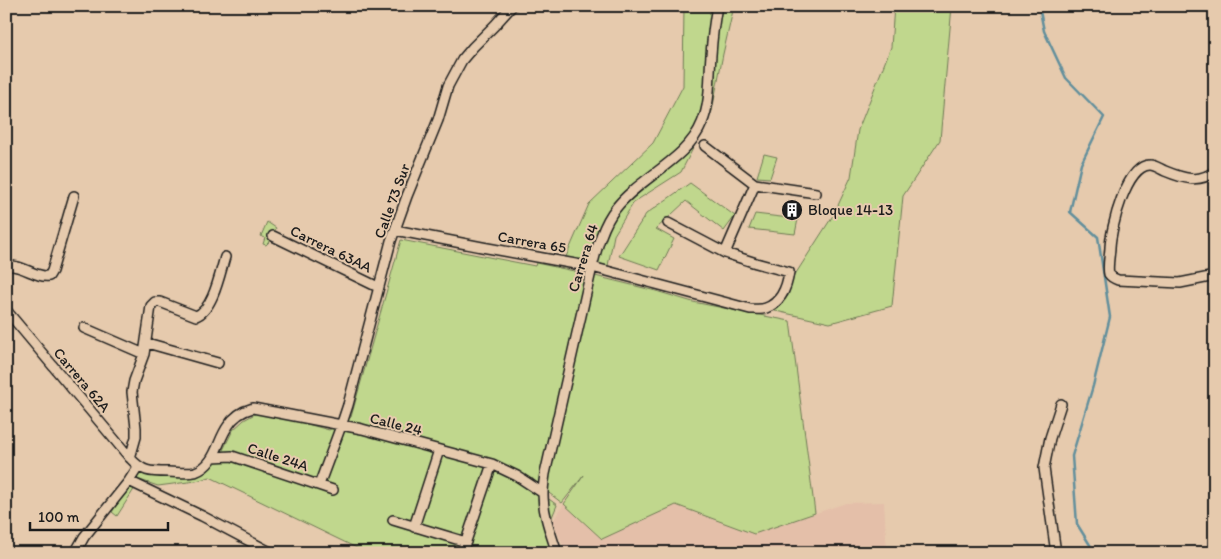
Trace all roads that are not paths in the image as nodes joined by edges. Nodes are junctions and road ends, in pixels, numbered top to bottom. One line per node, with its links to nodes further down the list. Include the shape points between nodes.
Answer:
1 (512, 6): 9 (street, Calle 73 Sur, via 462,60 451,81)
2 (717, 6): 14 (street, Carrera 64, via 709,100 702,124 689,145 615,208 604,228)
3 (705, 146): 5 (street)
4 (1215, 171): 15 (street, via 1199,179 1177,176 1150,165 1136,171 1119,205 1109,270 1112,278 1118,280 1180,283)
5 (755, 184): 6 (street); 11 (street)
6 (816, 192)
7 (74, 196): 13 (street, via 49,276)
8 (668, 223): 11 (street)
9 (395, 230): 14 (street, Carrera 65); 16 (street, Calle 73 Sur)
10 (273, 236): 16 (street, Carrera 63AA)
11 (725, 253): 14 (street, Carrera 65, via 789,272 787,286 778,300 765,309 750,309)
12 (225, 257): 19 (street, via 210,303 200,314 196,316 160,302 151,306)
13 (6, 266)
14 (592, 267): 32 (street, Carrera 64)
15 (1215, 276)
16 (378, 287): 23 (street, Calle 73 Sur)
17 (6, 310): 26 (street, Carrera 62A)
18 (84, 328): 20 (street)
19 (146, 343): 20 (street); 21 (street)
20 (144, 354): 26 (street, via 132,392 136,437)
21 (218, 363)
22 (1061, 404): 40 (street, via 1044,468)
23 (341, 426): 24 (street, Calle 24); 25 (street, Calle 24, via 253,408 236,416 227,426); 30 (street, Calle 73 Sur)
24 (439, 450): 27 (street, Calle 24); 34 (street)
25 (213, 457): 28 (street, via 194,472 156,472); 30 (street, Calle 24A, via 232,456)
26 (130, 458): 28 (street, Carrera 62A)
27 (492, 464): 32 (street, Calle 24); 35 (street)
28 (138, 467): 29 (street)
29 (129, 481): 36 (street); 37 (street)
30 (319, 485): 31 (street, Calle 24A)
31 (333, 490)
32 (543, 493): 39 (street, Carrera 64, via 545,513)
33 (393, 520): 34 (street)
34 (414, 527): 35 (street)
35 (466, 542): 38 (street)
36 (75, 553)
37 (272, 553)
38 (462, 553)
39 (557, 553)
40 (1056, 553)

